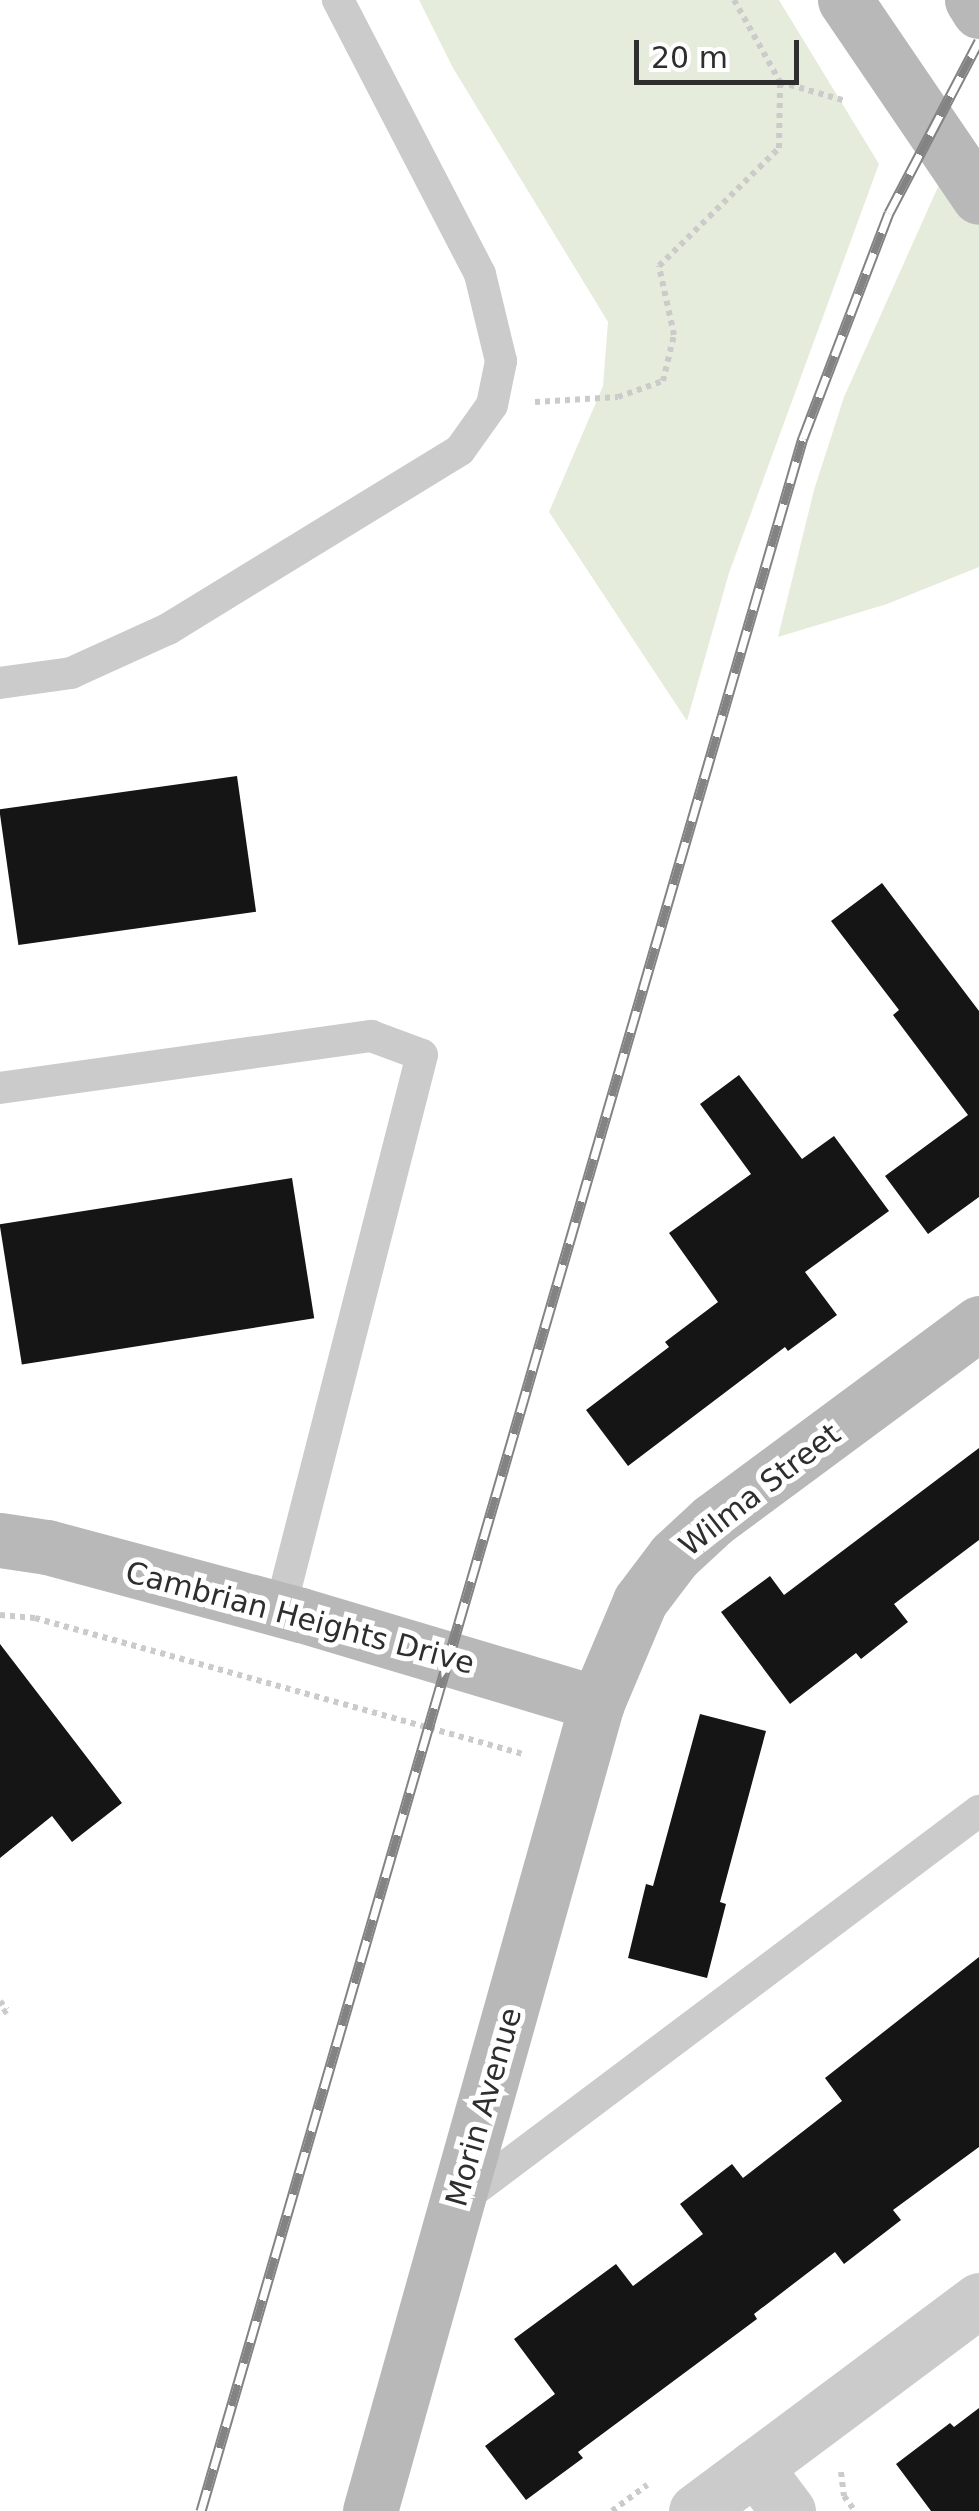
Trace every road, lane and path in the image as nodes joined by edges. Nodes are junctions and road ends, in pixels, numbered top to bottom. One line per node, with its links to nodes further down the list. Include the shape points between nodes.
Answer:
1 (338, 0): 9 (lane, via 480,274 501,360)
2 (734, 0): 6 (path)
3 (845, 0): 8 (street)
4 (972, 0): 5 (street)
5 (979, 11)
6 (780, 82): 7 (path); 9 (path, via 779,148 659,266 674,335 663,381 618,397)
7 (852, 103)
8 (979, 197)
9 (492, 405): 10 (lane, via 460,450 168,629 71,673)
10 (0, 683)
11 (0, 1088): 14 (lane, via 371,1036 422,1055)
12 (979, 1323): 16 (street, Wilma Street, via 674,1556 640,1601)
13 (0, 1540): 14 (street, Cambrian Heights Drive)
14 (280, 1610): 16 (street, Cambrian Heights Drive)
15 (0, 1615): 17 (path, via 35,1618)
16 (597, 1703): 21 (street, Morin Avenue)
17 (522, 1754)
18 (979, 1811): 21 (lane)
19 (0, 2001): 20 (path, via 7,2010)
20 (0, 2016)
21 (457, 2203): 25 (street, Morin Avenue)
22 (979, 2300): 24 (street)
23 (840, 2466): 28 (path, via 844,2496)
24 (755, 2467): 26 (street); 27 (street)
25 (370, 2511)
26 (696, 2511)
27 (788, 2511)
28 (855, 2511)

